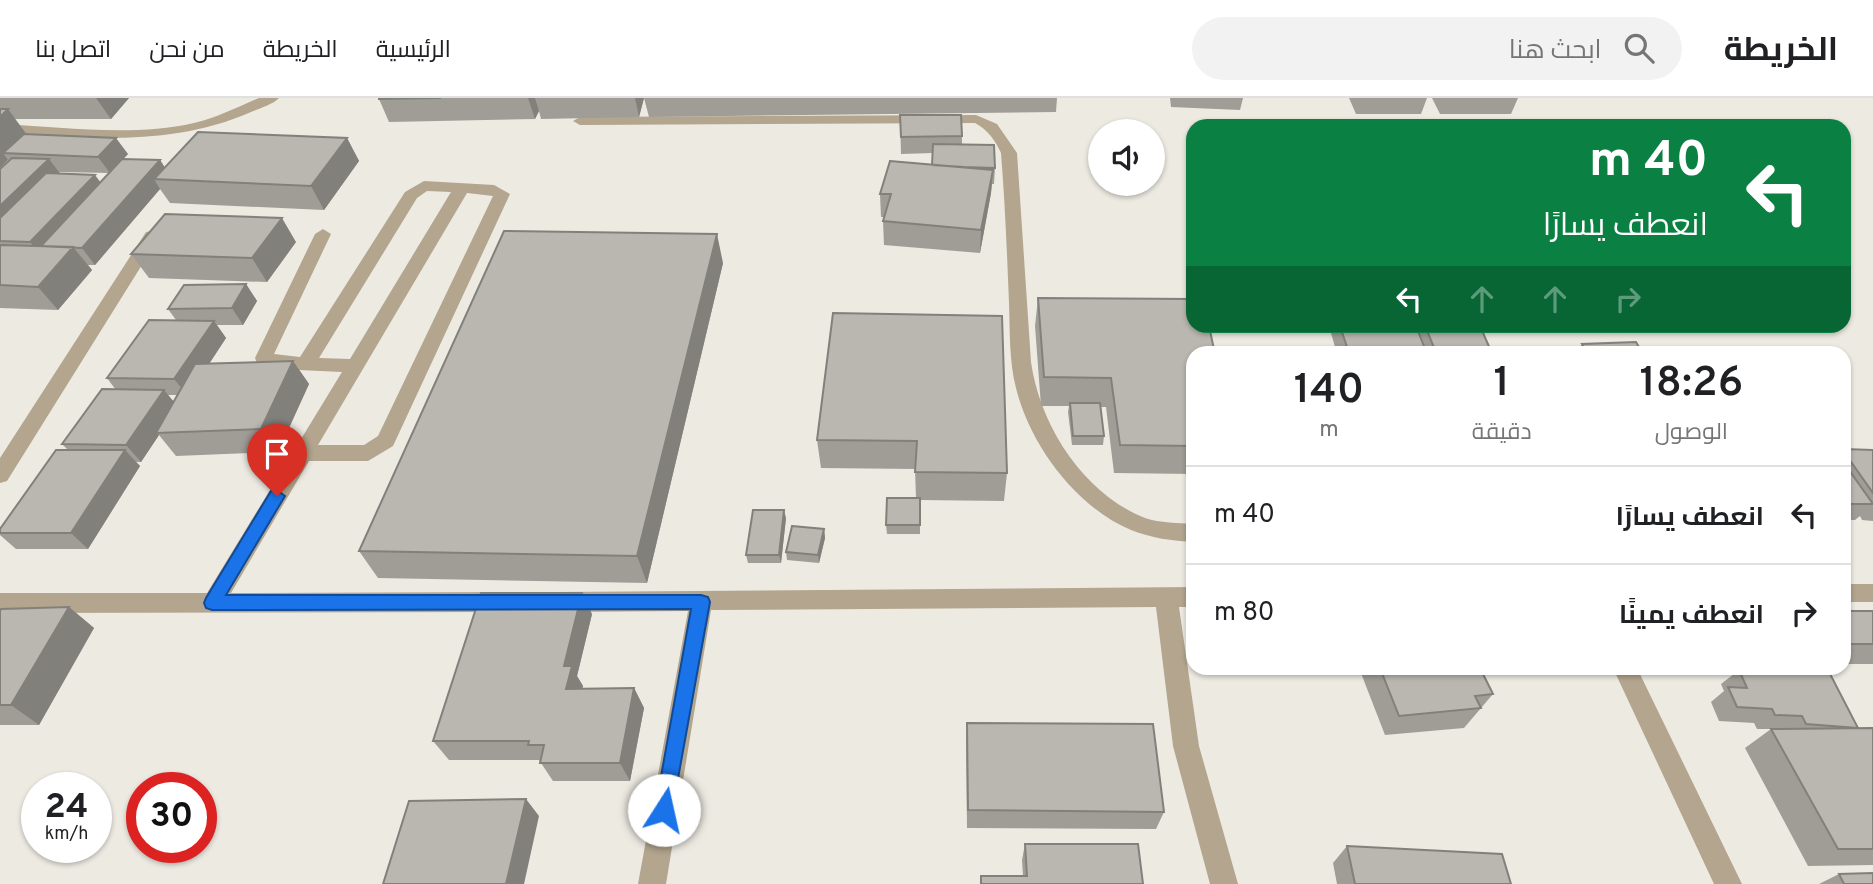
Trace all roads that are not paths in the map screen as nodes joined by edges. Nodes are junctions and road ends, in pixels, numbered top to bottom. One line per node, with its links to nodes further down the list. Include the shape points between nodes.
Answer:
1 (272, 98): 3 (street, via 182,130)
2 (580, 121): 11 (street, via 986,121 1003,138 1009,153 1027,396 1045,435 1068,468 1102,503 1135,523)
3 (0, 129)
4 (462, 188): 7 (street, via 424,186 411,195); 8 (street); 9 (street, via 502,194 386,441 368,453)
5 (161, 223): 10 (street)
6 (323, 234): 7 (street, via 264,358)
7 (306, 363): 8 (street)
8 (355, 366): 9 (street)
9 (302, 453): 18 (street)
10 (0, 475)
11 (1186, 532)
12 (1851, 593): 13 (street)
13 (1873, 593)
14 (1166, 597): 15 (street); 16 (street); 21 (street, via 1186,746)
15 (1186, 597)
16 (701, 602): 18 (street); 20 (street)
17 (0, 603): 18 (street)
18 (212, 603)
19 (1628, 675): 22 (street)
20 (652, 884)
21 (1224, 884)
22 (1728, 884)

